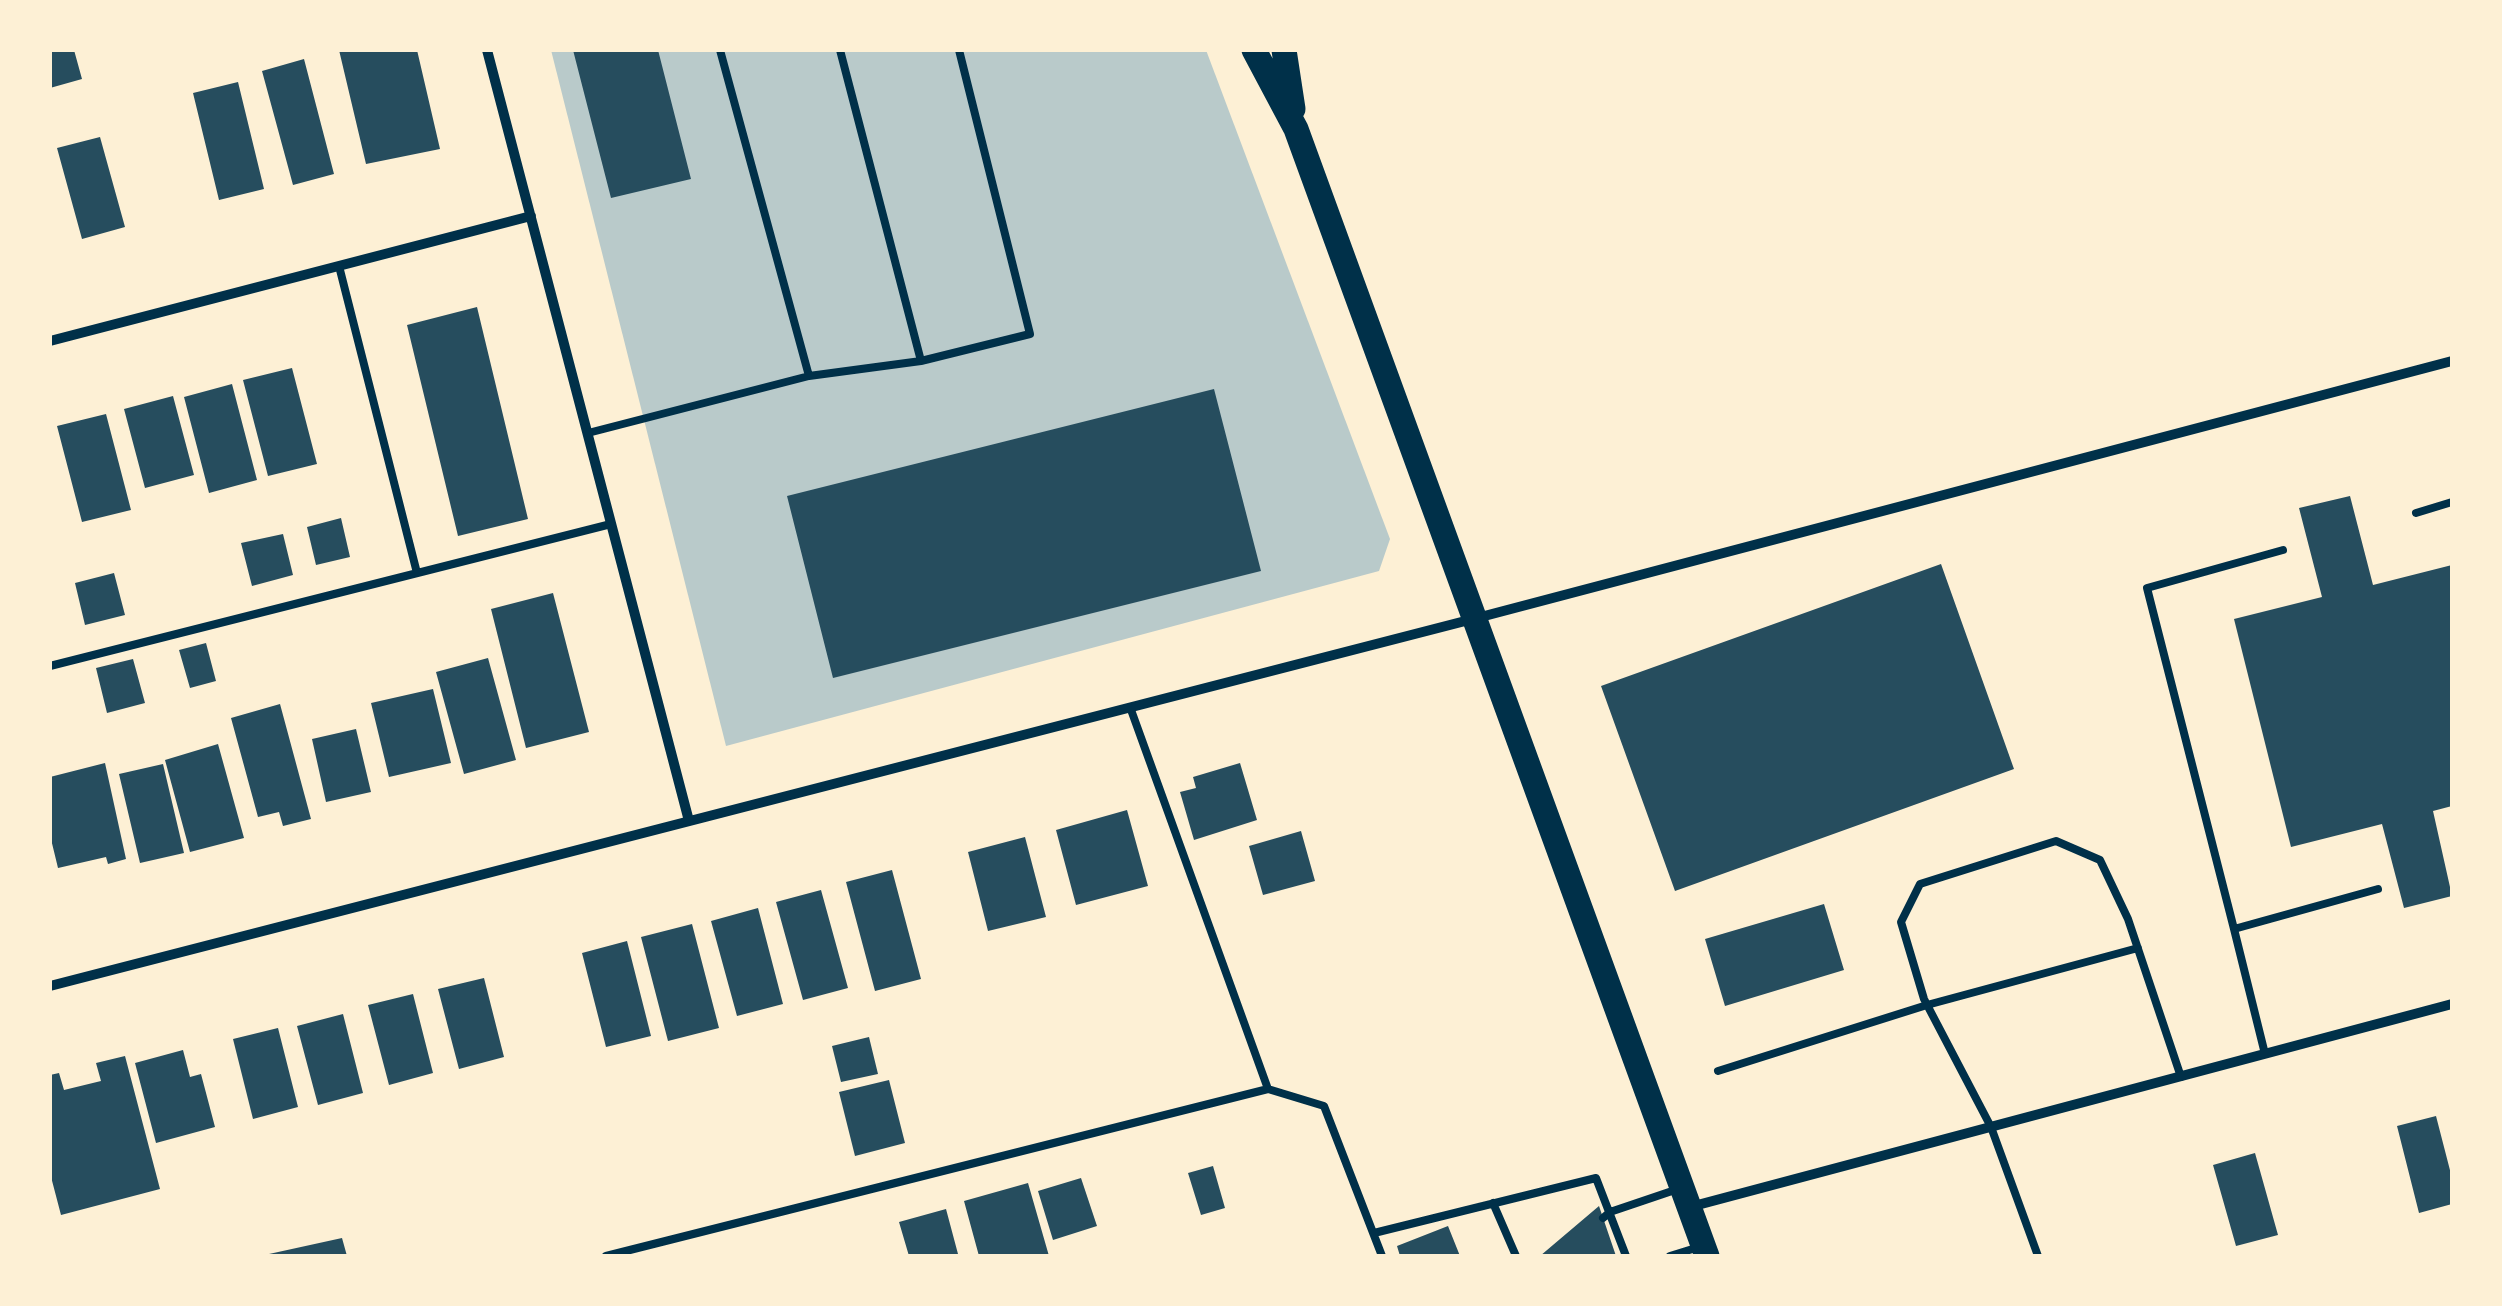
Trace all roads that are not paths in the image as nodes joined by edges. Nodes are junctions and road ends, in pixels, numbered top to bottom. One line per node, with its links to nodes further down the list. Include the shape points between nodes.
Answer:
1 (487, 50): 8 (street)
2 (720, 50): 13 (lane)
3 (840, 50): 11 (lane)
4 (959, 50): 11 (lane, via 1030,334)
5 (1254, 50): 7 (main road)
6 (1284, 50): 7 (main road)
7 (1296, 128): 20 (main road)
8 (531, 216): 9 (street); 14 (street)
9 (339, 266): 10 (street); 19 (lane)
10 (50, 341)
11 (921, 361): 13 (lane)
12 (2452, 361): 20 (street)
13 (810, 376): 14 (lane)
14 (588, 434): 17 (street)
15 (2452, 502): 16 (lane)
16 (2416, 513)
17 (611, 524): 19 (lane); 23 (street)
18 (2284, 550): 25 (lane, via 2146,588)
19 (418, 574): 21 (lane)
20 (1473, 618): 22 (street); 35 (main road)
21 (50, 666)
22 (1130, 707): 23 (street); 33 (lane)
23 (688, 821): 27 (street)
24 (2378, 889): 25 (lane)
25 (2234, 929): 30 (lane)
26 (2138, 948): 29 (lane); 29 (lane, via 2100,860 2056,841 1920,884 1901,922); 32 (lane)
27 (50, 986)
28 (2452, 1004): 30 (street)
29 (1927, 1005): 31 (lane); 34 (lane)
30 (2265, 1054): 32 (street)
31 (1718, 1071)
32 (2181, 1077): 34 (street)
33 (1268, 1089): 38 (lane, via 1324,1106); 40 (lane)
34 (1991, 1127): 35 (street); 45 (lane)
35 (1686, 1197): 37 (lane); 39 (main road)
36 (1493, 1203): 37 (lane, via 1596,1178); 38 (lane); 42 (lane)
37 (1606, 1215): 43 (lane)
38 (1374, 1233): 41 (lane)
39 (1705, 1251): 44 (lane)
40 (606, 1256)
41 (1382, 1256)
42 (1516, 1256)
43 (1626, 1256)
44 (1670, 1256)
45 (2038, 1256)

